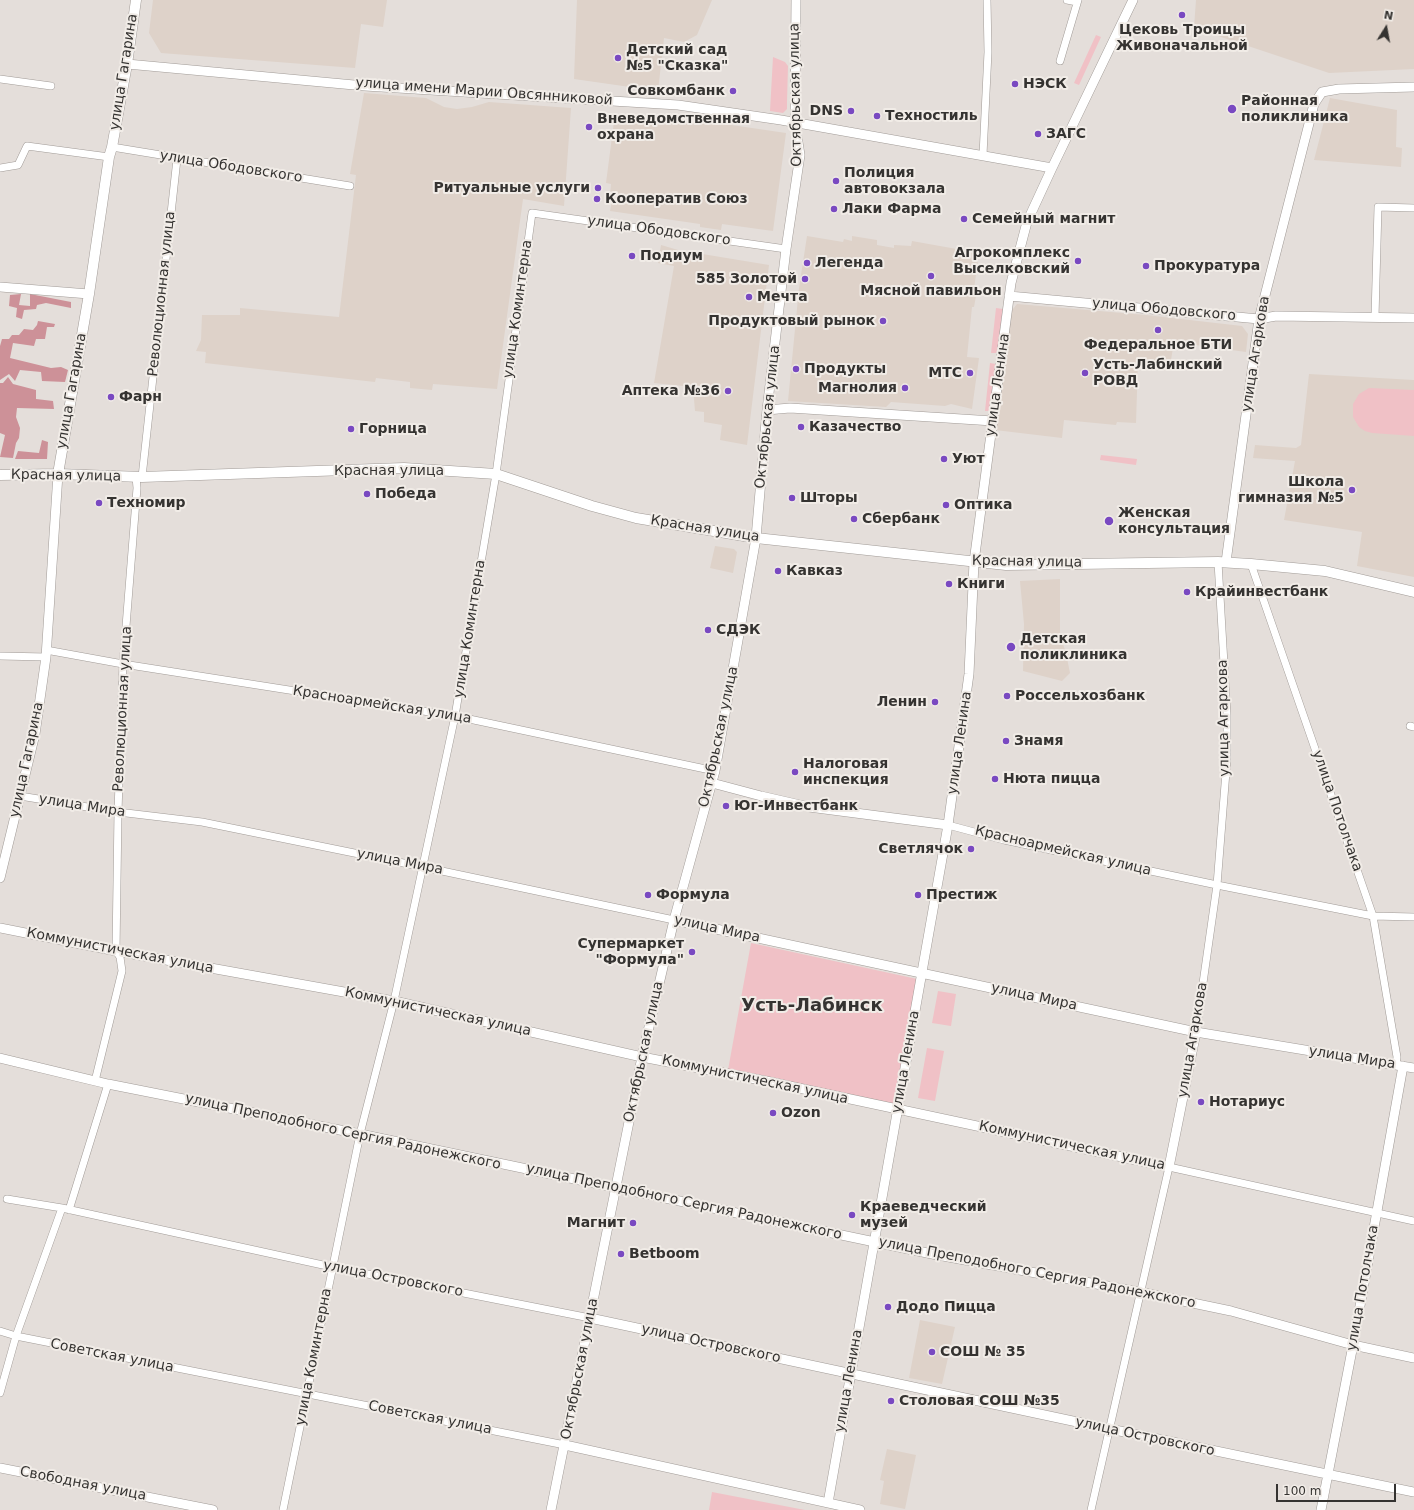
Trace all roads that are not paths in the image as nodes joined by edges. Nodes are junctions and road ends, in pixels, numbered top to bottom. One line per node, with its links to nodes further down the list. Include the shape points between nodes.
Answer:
1 (136, 0): 8 (main road, улица Гагарина)
2 (796, 0): 12 (street, Октябрьская улица)
3 (987, 0): 14 (street, via 988,52)
4 (1067, 0): 6 (street)
5 (1133, 0): 17 (street, улица Ленина)
6 (1077, 1): 7 (street)
7 (1060, 61)
8 (127, 64): 12 (street, улица имени Марии Овсянниковой, via 366,86 678,105); 13 (main road, улица Гагарина)
9 (0, 79): 10 (street)
10 (51, 86)
11 (1414, 87): 27 (street, улица Агаркова, via 1339,89 1322,92 1314,104)
12 (795, 123): 14 (street, улица имени Марии Овсянниковой); 21 (street, Октябрьская улица, via 800,155)
13 (110, 152): 15 (street, улица Ободовского); 16 (street, улица Ободовского, via 27,146 18,165); 23 (main road, улица Гагарина)
14 (983, 155): 17 (street, улица имени Марии Овсянниковой)
15 (177, 159): 18 (street, улица Ободовского); 33 (street, Революционная улица)
16 (0, 168)
17 (1052, 168): 24 (street, улица Ленина, via 1028,222)
18 (350, 186)
19 (1414, 208): 25 (street, via 1378,207)
20 (532, 213): 21 (street, улица Ободовского); 31 (street, улица Коминтерна)
21 (786, 249): 28 (street, Октябрьская улица)
22 (0, 287): 23 (street)
23 (88, 294): 30 (main road, улица Гагарина)
24 (1009, 296): 27 (street, улица Ободовского); 29 (street, улица Ленина)
25 (1375, 317): 26 (street, улица Ободовского); 27 (street, улица Ободовского, via 1276,316)
26 (1414, 318)
27 (1258, 319): 36 (street, улица Агаркова)
28 (767, 410): 29 (street, via 790,408); 34 (street, Октябрьская улица)
29 (993, 422): 35 (street, улица Ленина)
30 (58, 474): 32 (main road, Красная улица); 33 (main road, Красная улица); 39 (street, улица Гагарина)
31 (496, 474): 33 (main road, Красная улица, via 404,468); 34 (main road, Красная улица, via 636,518); 42 (street, улица Коминтерна)
32 (0, 475)
33 (139, 477): 41 (street, Революционная улица)
34 (756, 538): 35 (main road, Красная улица); 43 (street, Октябрьская улица)
35 (974, 562): 36 (main road, Красная улица, via 1006,565); 47 (street, улица Ленина, via 969,674)
36 (1222, 562): 37 (main road, Красная улица); 50 (street, улица Агаркова, via 1227,759)
37 (1251, 564): 38 (main road, Красная улица, via 1325,571); 51 (street, улица Потолчака)
38 (1414, 592)
39 (46, 654): 40 (street, Красноармейская улица); 41 (street, Красноармейская улица); 45 (street, улица Гагарина, via 35,734)
40 (0, 656)
41 (123, 664): 42 (street, Красноармейская улица); 46 (street, Революционная улица)
42 (455, 716): 43 (street, Красноармейская улица); 48 (street, улица Коминтерна)
43 (715, 771): 44 (street, Октябрьская улица)
44 (712, 783): 47 (street, Красноармейская улица, via 808,806); 53 (street, Октябрьская улица)
45 (20, 796): 46 (street, улица Мира); 49 (street, улица Гагарина)
46 (118, 812): 48 (street, улица Мира, via 202,822); 55 (street, Революционная улица)
47 (948, 825): 50 (street, Красноармейская улица, via 1004,840); 56 (street, улица Ленина)
48 (423, 867): 53 (street, улица Мира); 57 (street, улица Коминтерна)
49 (0, 878)
50 (1217, 885): 51 (street, Красноармейская улица); 58 (street, улица Агаркова)
51 (1373, 916): 52 (street, Красноармейская улица); 61 (street, улица Потолчака)
52 (1414, 917)
53 (674, 920): 56 (street, улица Мира); 59 (street, Октябрьская улица)
54 (0, 928): 55 (street, Коммунистическая улица)
55 (116, 951): 57 (street, Коммунистическая улица); 63 (street, Революционная улица, via 122,971)
56 (923, 973): 58 (street, улица Мира); 65 (street, улица Ленина)
57 (394, 1001): 59 (street, Коммунистическая улица); 66 (street, улица Коминтерна)
58 (1196, 1032): 61 (street, улица Мира); 67 (street, улица Агаркова)
59 (642, 1057): 65 (street, Коммунистическая улица); 68 (street, Октябрьская улица)
60 (0, 1058): 63 (street, улица Преподобного Сергия Радонежского)
61 (1399, 1065): 62 (street, улица Мира); 71 (street, улица Потолчака)
62 (1414, 1068)
63 (95, 1081): 64 (street, улица Преподобного Сергия Радонежского)
64 (108, 1084): 66 (street, улица Преподобного Сергия Радонежского); 70 (street)
65 (898, 1110): 67 (street, Коммунистическая улица); 73 (street, улица Ленина)
66 (360, 1134): 68 (street, улица Преподобного Сергия Радонежского); 74 (street, улица Коминтерна)
67 (1169, 1167): 71 (street, Коммунистическая улица); 75 (street, улица Агаркова)
68 (615, 1188): 73 (street, улица Преподобного Сергия Радонежского); 76 (street, Октябрьская улица)
69 (7, 1199): 70 (street, улица Островского)
70 (65, 1209): 74 (street, улица Островского); 78 (street)
71 (1377, 1212): 72 (street, Коммунистическая улица); 79 (street, улица Потолчака)
72 (1414, 1221)
73 (875, 1242): 75 (street, улица Преподобного Сергия Радонежского); 81 (street, улица Ленина)
74 (332, 1267): 76 (street, улица Островского); 83 (street, улица Коминтерна)
75 (1140, 1292): 79 (street, улица Преподобного Сергия Радонежского, via 1231,1311); 84 (street, улица Агаркова)
76 (590, 1318): 81 (street, улица Островского); 85 (street, Октябрьская улица)
77 (0, 1331): 78 (street, Советская улица)
78 (16, 1336): 82 (street); 83 (street, Советская улица)
79 (1353, 1345): 80 (street, улица Преподобного Сергия Радонежского); 87 (street, улица Потолчака)
80 (1414, 1358)
81 (850, 1374): 84 (street, улица Островского); 89 (street, улица Ленина)
82 (0, 1393)
83 (307, 1394): 85 (street, Советская улица); 91 (street, улица Коминтерна)
84 (1110, 1430): 87 (street, улица Островского); 94 (street, улица Агаркова)
85 (565, 1445): 89 (street, Советская улица); 92 (street, Октябрьская улица)
86 (0, 1468): 90 (street, Свободная улица)
87 (1328, 1475): 88 (street, улица Островского); 95 (street, улица Потолчака)
88 (1414, 1492)
89 (828, 1503): 93 (street, Советская улица)
90 (213, 1510)
91 (283, 1510)
92 (551, 1510)
93 (860, 1510)
94 (1091, 1510)
95 (1321, 1510)

